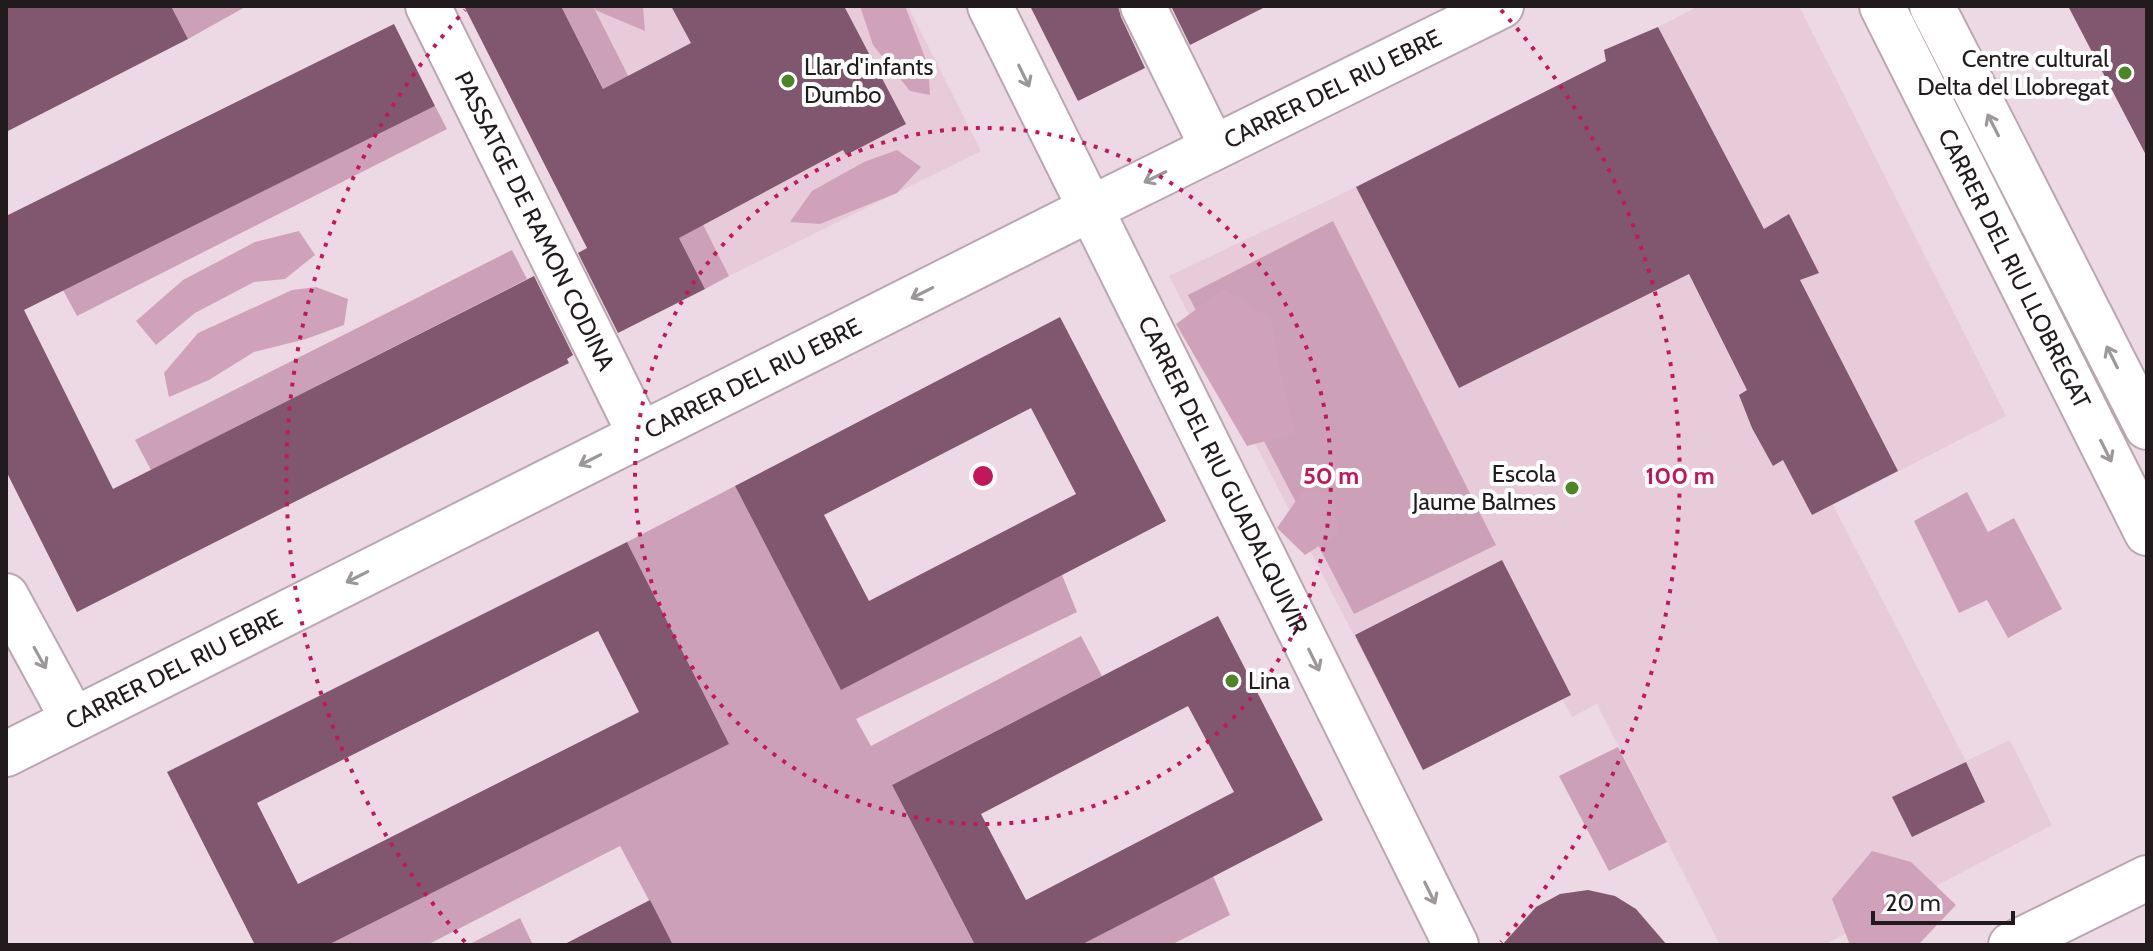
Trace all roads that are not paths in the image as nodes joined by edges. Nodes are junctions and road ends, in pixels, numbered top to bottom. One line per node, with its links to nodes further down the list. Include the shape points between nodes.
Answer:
1 (428, 6): 10 (street, PASSATGE DE RAMON CODINA)
2 (990, 6): 8 (street, CARRER DEL RIU GUADALQUIVIR, one-way to 8)
3 (1143, 6): 7 (street)
4 (1501, 6): 7 (street, CARRER DEL RIU EBRE)
5 (1882, 6): 11 (street, CARRER DEL RIU LLOBREGAT, one-way to 11)
6 (1932, 6): 9 (street, CARRER DEL RIU LLOBREGAT, one-way to 6)
7 (1213, 148): 8 (street, CARRER DEL RIU EBRE, one-way to 8)
8 (1090, 209): 10 (street, CARRER DEL RIU EBRE, one-way to 10); 16 (street, CARRER DEL RIU GUADALQUIVIR, one-way to 16)
9 (2147, 427)
10 (640, 434): 13 (street, CARRER DEL RIU EBRE, one-way to 13)
11 (2147, 533)
12 (6, 596): 13 (street, one-way to 13)
13 (73, 719): 14 (street, CARRER DEL RIU EBRE)
14 (6, 754)
15 (2147, 878): 17 (street)
16 (1456, 945)
17 (2011, 945)

